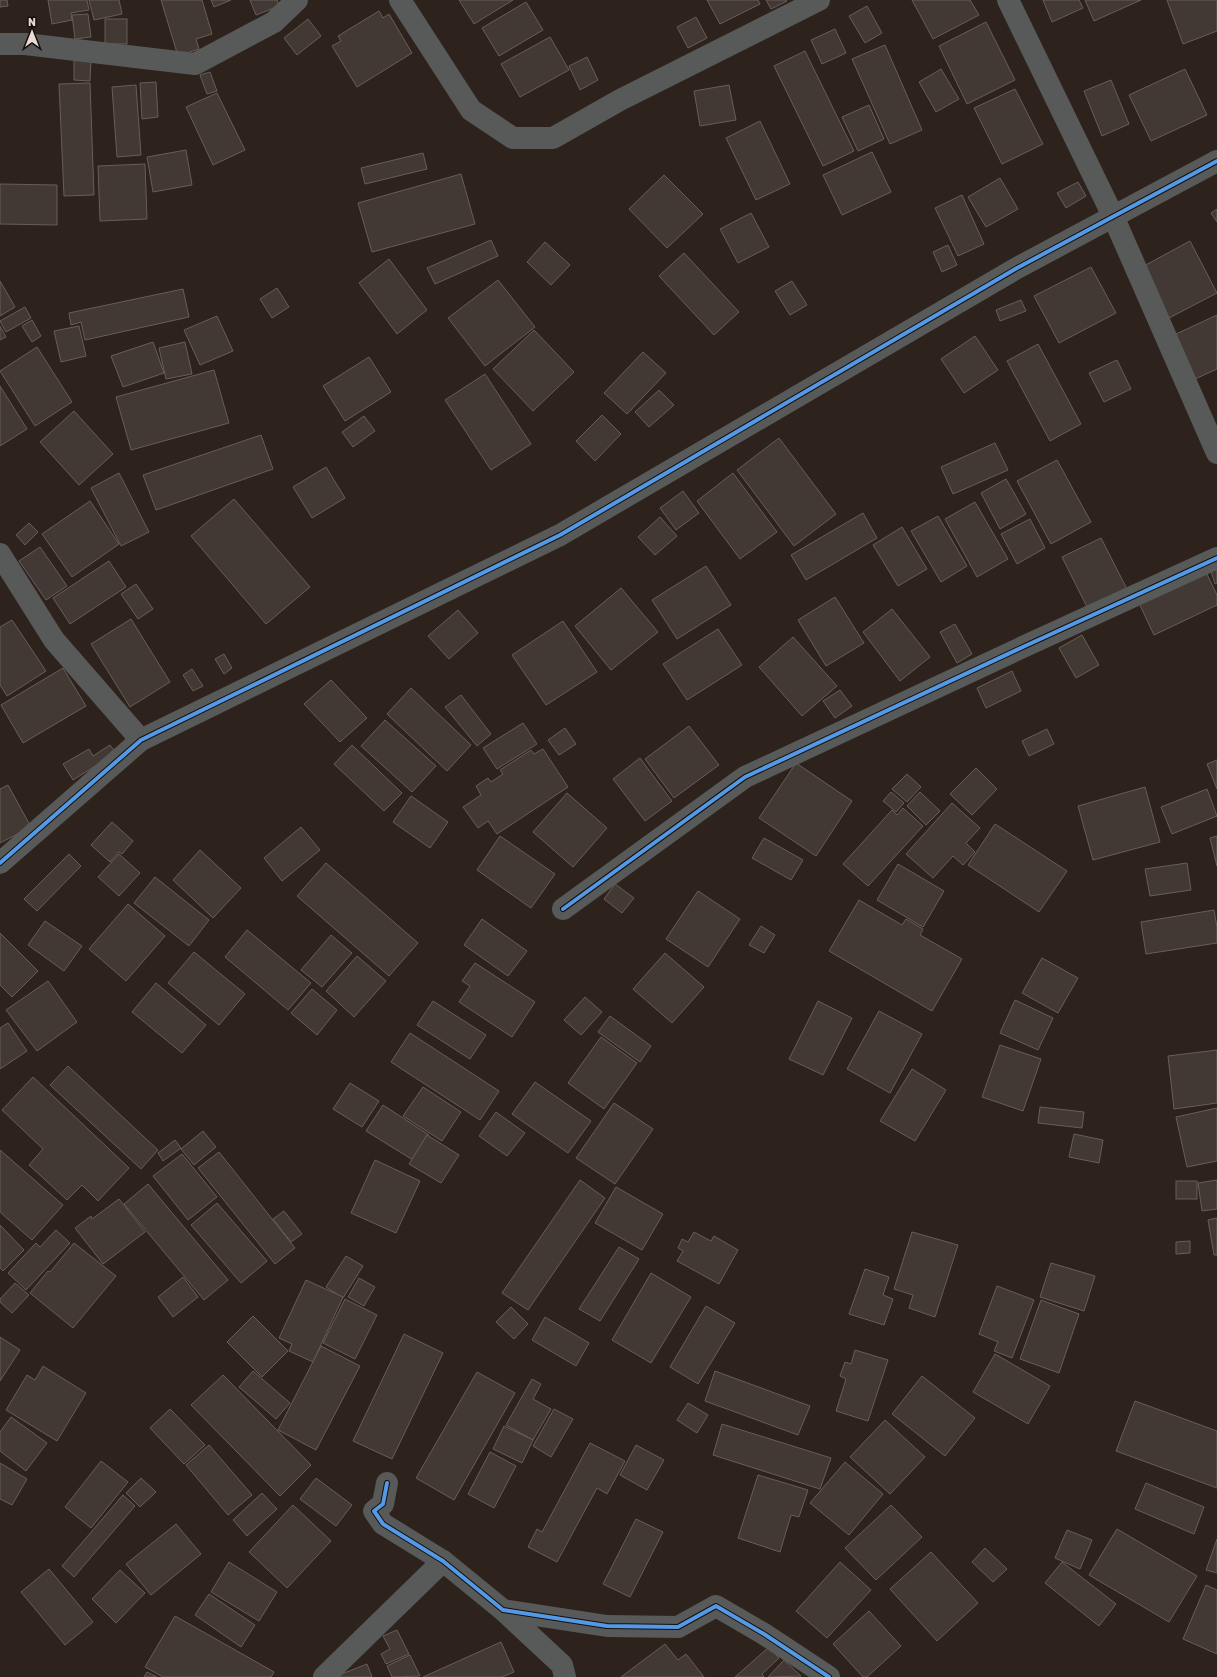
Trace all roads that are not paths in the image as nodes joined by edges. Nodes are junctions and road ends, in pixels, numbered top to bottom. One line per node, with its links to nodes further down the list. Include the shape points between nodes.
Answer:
1 (297, 0): 5 (street, via 274,22 195,64 25,44)
2 (400, 0): 3 (street, via 471,110 513,138 553,138 620,100)
3 (819, 0)
4 (1008, 0): 7 (street)
5 (0, 44)
6 (1217, 161): 7 (street)
7 (1113, 216): 8 (street); 11 (street, via 1016,268 560,535)
8 (1217, 453)
9 (0, 554): 11 (street, via 54,640)
10 (1217, 558): 13 (street, via 745,777)
11 (142, 740): 12 (street)
12 (0, 863)
13 (563, 909)
14 (387, 1483): 15 (street, via 383,1504 374,1511 383,1524)
15 (443, 1561): 16 (street); 17 (street)
16 (503, 1610): 18 (street, via 562,1665); 19 (street, via 607,1626 678,1627 716,1606)
17 (324, 1677)
18 (566, 1677)
19 (829, 1677)

